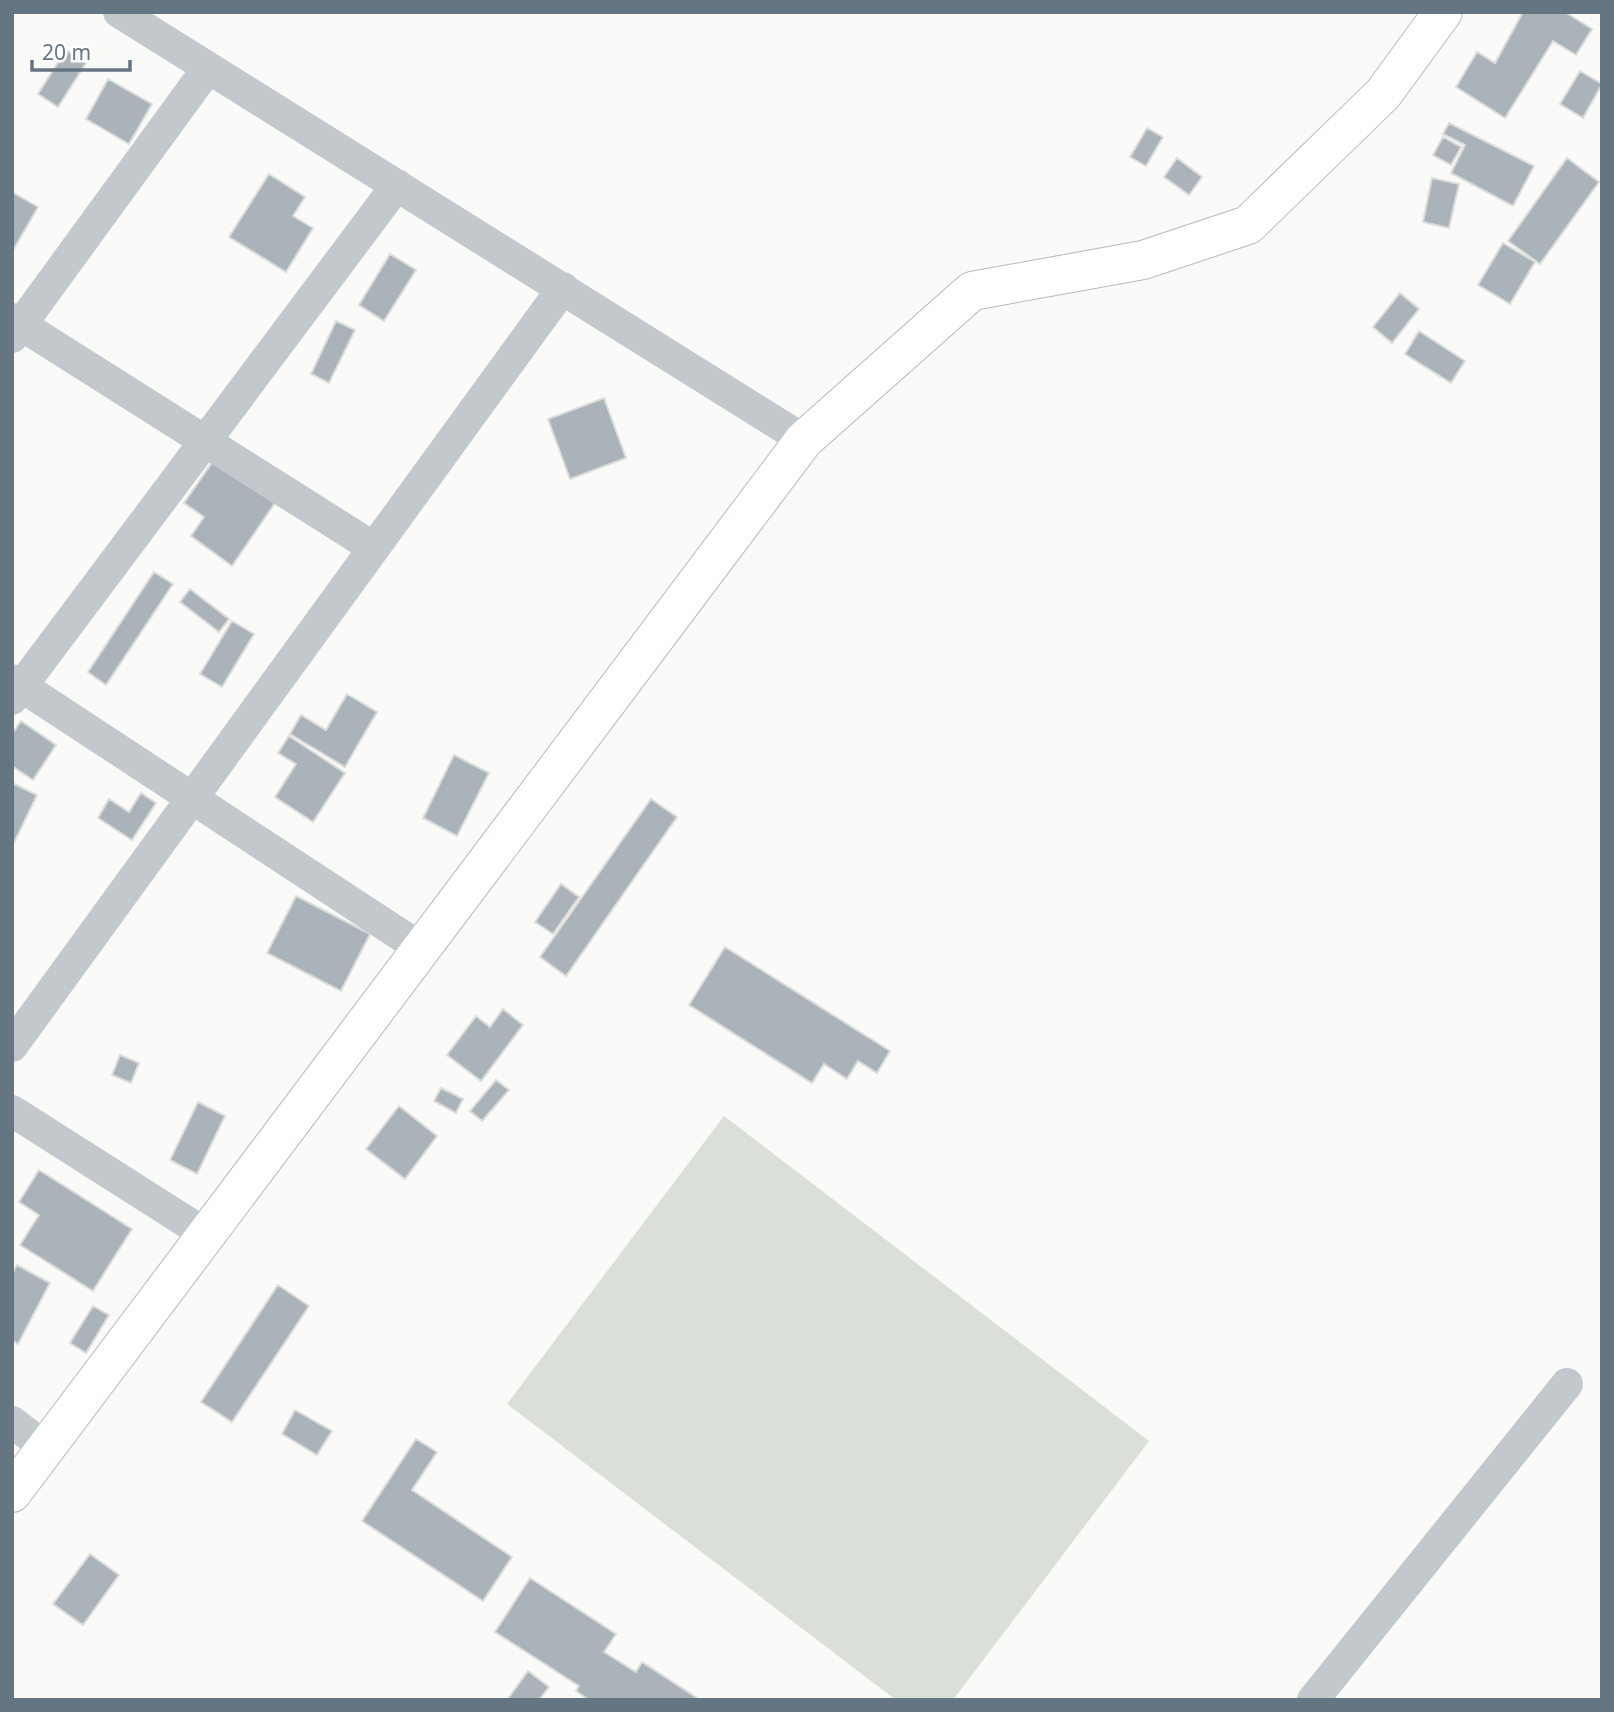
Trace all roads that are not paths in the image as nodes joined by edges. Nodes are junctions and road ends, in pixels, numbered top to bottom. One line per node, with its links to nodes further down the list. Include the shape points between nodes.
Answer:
1 (119, 12): 3 (street)
2 (1443, 12): 7 (main road, via 1384,93 1248,225 1143,260 972,291)
3 (208, 68): 4 (street); 6 (street)
4 (397, 185): 5 (street); 8 (street)
5 (563, 288): 7 (street); 9 (street)
6 (15, 327): 8 (street)
7 (804, 440): 12 (main road)
8 (205, 442): 9 (street); 10 (street)
9 (374, 548): 11 (street)
10 (15, 688): 11 (street)
11 (192, 797): 12 (street); 13 (street)
12 (422, 949): 15 (main road)
13 (12, 1046)
14 (12, 1111): 15 (street)
15 (207, 1234): 18 (main road)
16 (1567, 1384): 20 (street)
17 (12, 1422): 18 (street)
18 (46, 1448): 19 (main road)
19 (12, 1493)
20 (1313, 1700)

